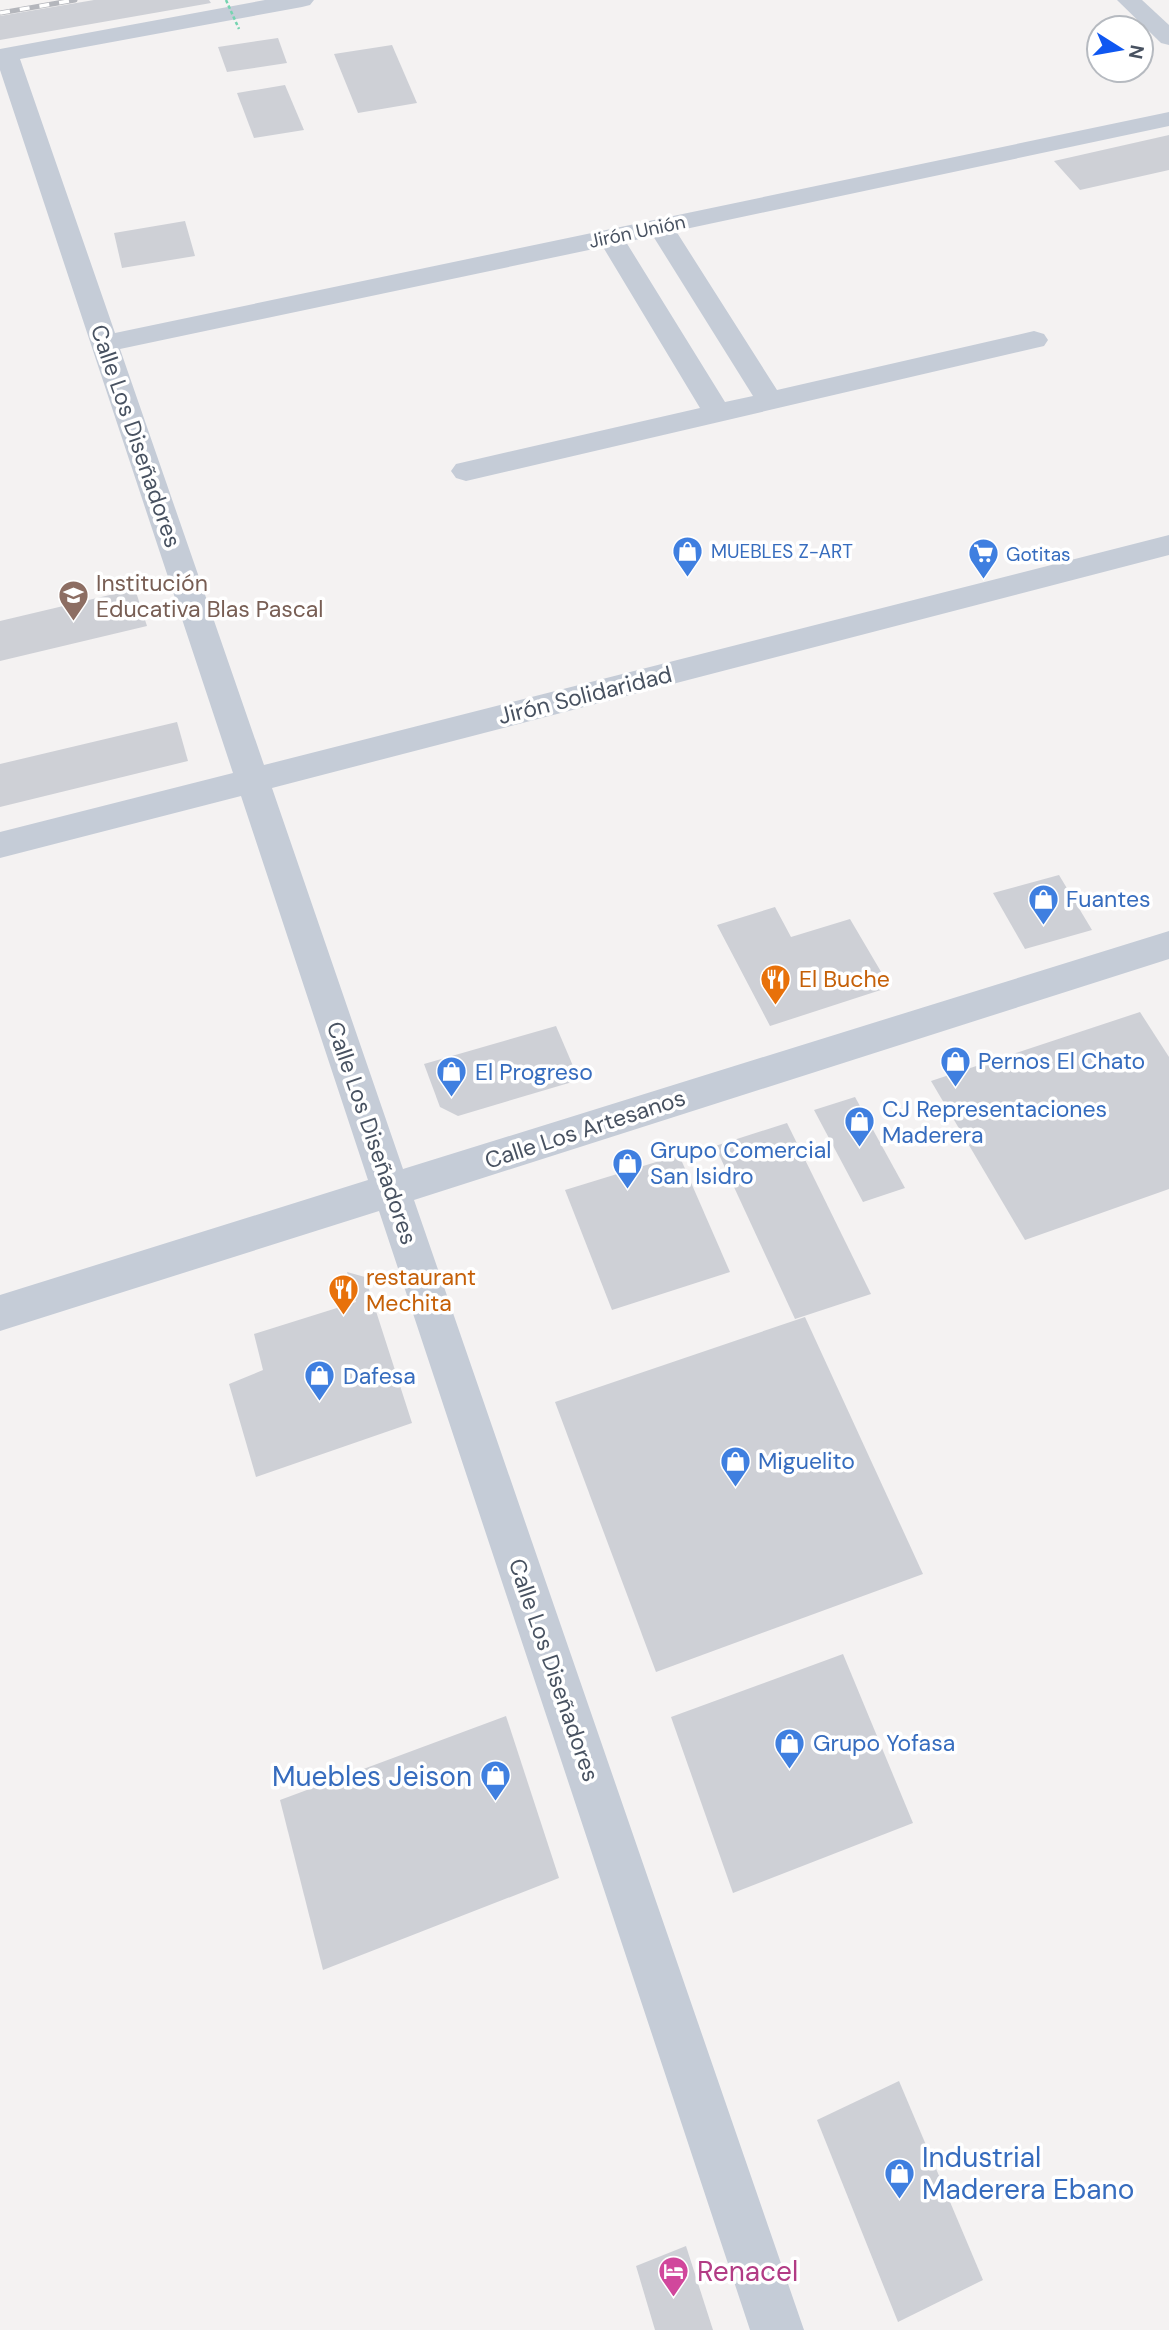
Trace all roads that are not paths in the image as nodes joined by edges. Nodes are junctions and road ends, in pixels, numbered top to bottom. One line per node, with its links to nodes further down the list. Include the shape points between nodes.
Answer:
1 (302, 0): 4 (street)
2 (1129, 0): 3 (street)
3 (1169, 38)
4 (4, 55): 9 (street, Calle Los Diseñadores)
5 (1169, 119): 6 (street, Jirón Unión)
6 (660, 226): 7 (street, Jirón Unión); 10 (street)
7 (610, 237): 9 (street, Jirón Unión); 11 (street)
8 (1034, 340): 10 (street)
9 (105, 344): 14 (street, Calle Los Diseñadores)
10 (769, 401): 11 (street)
11 (717, 413): 12 (street)
12 (466, 471)
13 (1169, 545): 14 (street, Jirón Solidaridad)
14 (253, 780): 15 (street, Jirón Solidaridad); 17 (street, Calle Los Diseñadores)
15 (0, 845)
16 (1169, 945): 17 (street, Calle Los Artesanos)
17 (391, 1190): 18 (street, Calle Los Artesanos); 19 (street, Calle Los Diseñadores)
18 (0, 1313)
19 (777, 2330)

